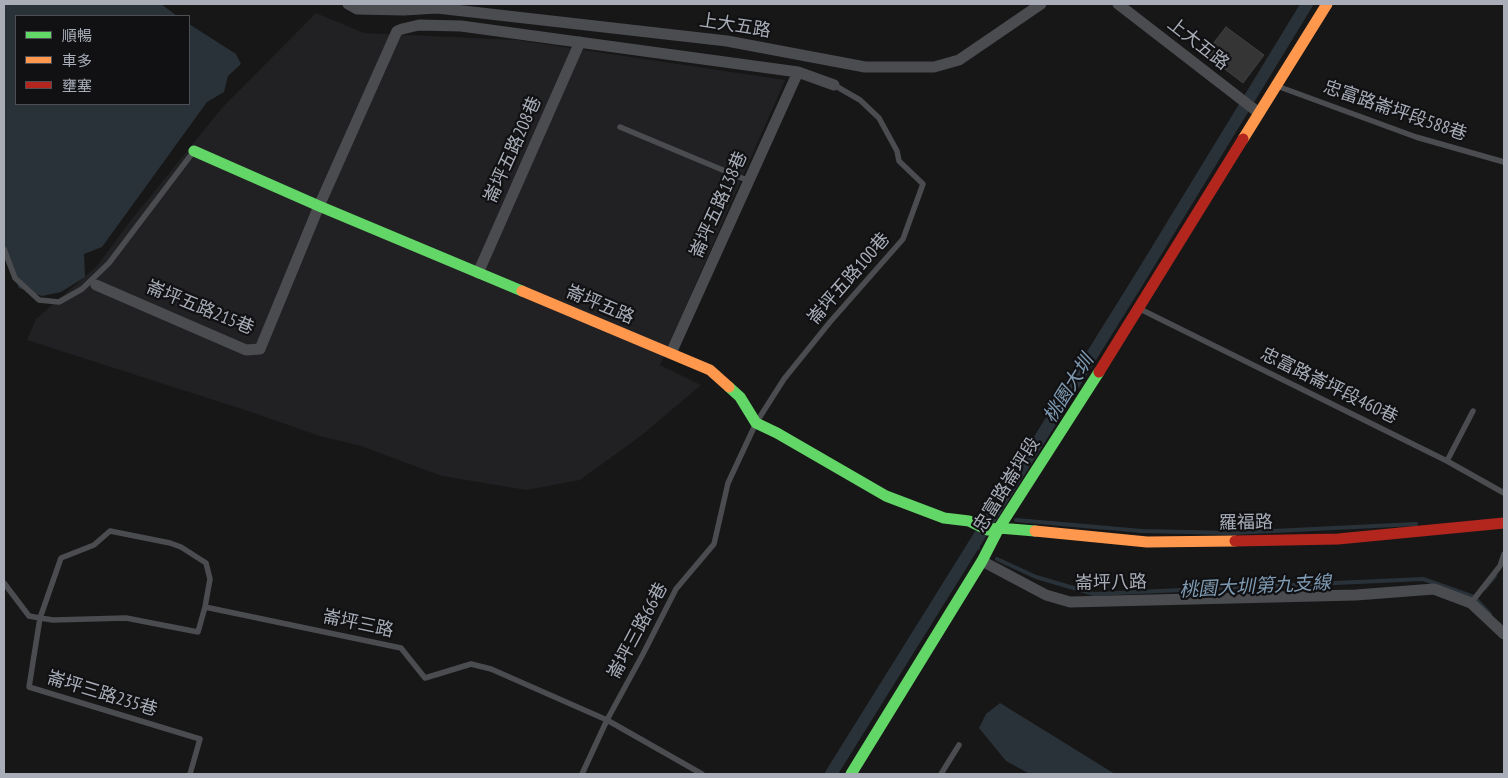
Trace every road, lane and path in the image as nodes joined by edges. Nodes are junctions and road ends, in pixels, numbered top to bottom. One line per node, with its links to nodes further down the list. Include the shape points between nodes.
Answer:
1 (348, 4): 5 (street, 上大五路, via 357,9)
2 (1041, 4): 5 (street, 上大五路, via 959,60 934,67 865,67 727,41 437,8)
3 (1118, 4): 11 (street, 上大五路)
4 (1327, 4): 10 (street, 忠富路崙坪段)
5 (404, 10): 6 (street)
6 (418, 25): 7 (street, via 461,26); 16 (street, via 397,31)
7 (580, 42): 8 (street); 18 (street, 崙坪五路208巷)
8 (798, 72): 9 (street); 15 (street, 崙坪五路138巷)
9 (834, 85): 23 (lane, 崙坪五路100巷, via 860,100 879,118 897,150 899,161 923,184 903,239 784,379)
10 (1277, 86): 11 (street, 忠富路崙坪段); 14 (lane, 忠富路崙坪段588巷, via 1416,137)
11 (1257, 112): 20 (street, 忠富路崙坪段)
12 (620, 127): 15 (lane)
13 (194, 150): 16 (street, 崙坪五路); 17 (lane, via 109,263 82,289 59,302 39,300 15,278)
14 (1504, 162)
15 (749, 181): 21 (street, 崙坪五路138巷)
16 (319, 206): 18 (street, 崙坪五路); 19 (street, 崙坪五路215巷, via 260,349 246,350)
17 (4, 249)
18 (478, 273): 21 (street, 崙坪五路)
19 (96, 285)
20 (1139, 309): 24 (lane, 忠富路崙坪段460巷); 27 (street, 忠富路崙坪段)
21 (671, 353): 23 (street, 崙坪五路, via 710,370 740,396)
22 (1473, 411): 24 (lane)
23 (756, 423): 27 (street, 羅福路, via 886,496 944,518); 35 (lane, 崙坪三路66巷, via 728,483 714,544 676,589)
24 (1447, 461): 25 (lane, 忠富路崙坪段460巷)
25 (1504, 493)
26 (1504, 523): 27 (street, 羅福路, via 1338,539 1147,542)
27 (994, 529): 29 (street, 忠富路崙坪段)
28 (1504, 554): 31 (lane, via 1500,566)
29 (982, 560): 31 (street, 崙坪八路, via 1046,595 1070,602 1356,595 1434,589); 40 (street, 忠富路崙坪段)
30 (4, 583): 33 (lane, via 29,616)
31 (1471, 603): 34 (street, 崙坪八路)
32 (206, 607): 33 (lane, via 198,632 126,618); 33 (lane, via 210,579 206,563 170,543 110,531 94,545 61,558); 35 (lane, 崙坪三路, via 401,648 425,678 471,664 491,669)
33 (40, 618): 37 (lane, 崙坪三路235巷, via 29,687 200,739)
34 (1504, 634)
35 (607, 720): 38 (lane, 崙坪三路66巷); 39 (lane, 崙坪三路)
36 (959, 745): 41 (lane)
37 (190, 774)
38 (582, 774)
39 (702, 774)
40 (851, 774)
41 (941, 774)

